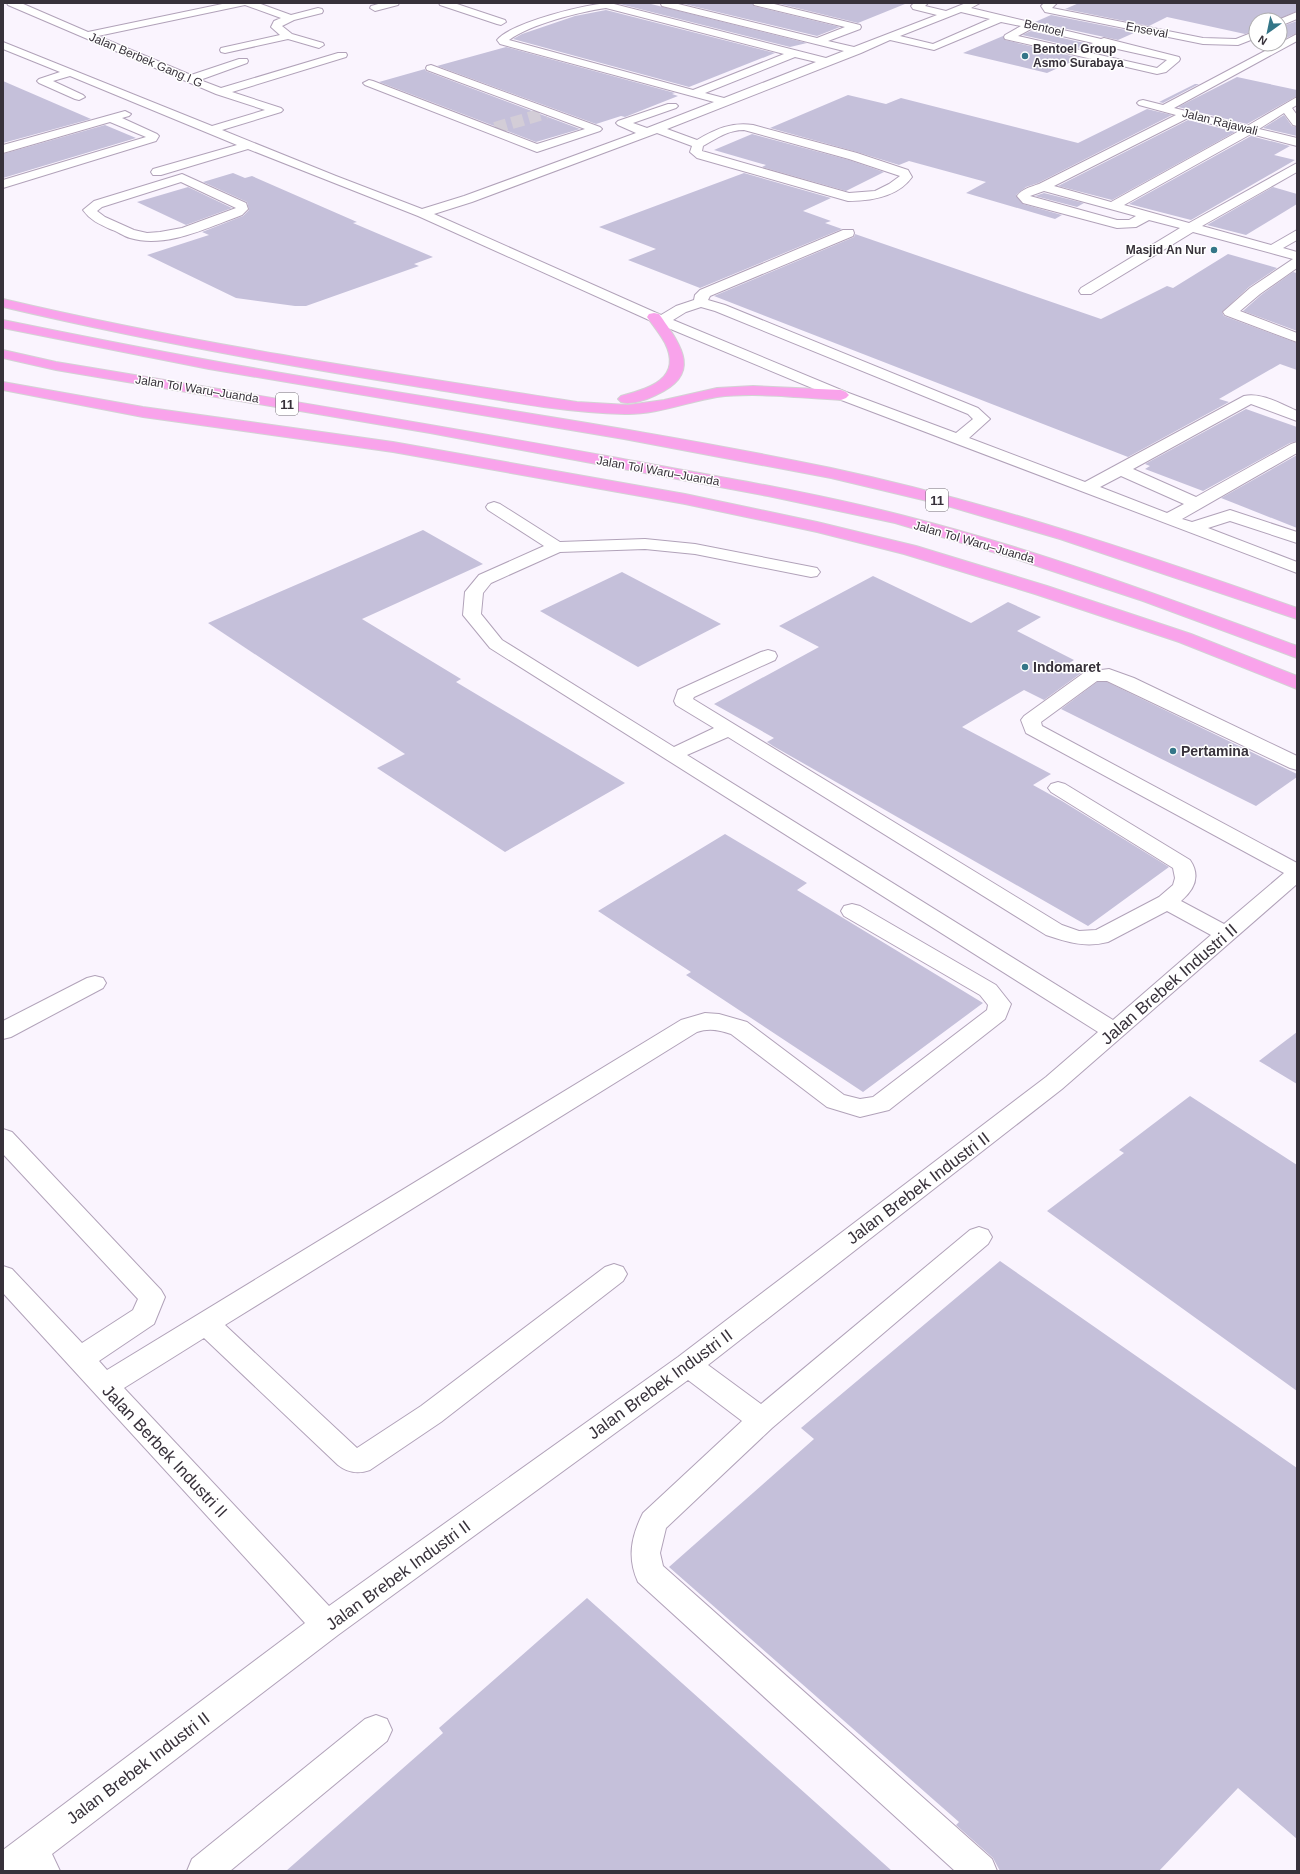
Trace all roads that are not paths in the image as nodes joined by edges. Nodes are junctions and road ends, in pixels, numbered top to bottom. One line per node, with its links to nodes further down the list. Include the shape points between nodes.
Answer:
1 (242, 3): 25 (street)
2 (249, 3): 17 (street)
3 (394, 3): 12 (street)
4 (444, 3): 20 (street)
5 (668, 3): 30 (street, via 666,4)
6 (758, 3): 30 (street, via 856,27)
7 (772, 3): 21 (street)
8 (923, 3): 15 (street, via 916,6)
9 (975, 3): 13 (street)
10 (1052, 3): 29 (street, Enseval, via 1046,6 1049,10 1203,41 1238,42)
11 (10, 8): 16 (street, Jalan Berbek Gang I G); 19 (street)
12 (375, 8)
13 (960, 9): 15 (street); 18 (street, Bentoel)
14 (318, 11): 17 (street)
15 (947, 14): 26 (street)
16 (47, 17): 19 (street); 25 (street, Jalan Berbek Gang I G)
17 (290, 18): 27 (street, via 278,23 276,27)
18 (1001, 18): 22 (street, Bentoel); 26 (street, via 934,47)
19 (32, 21): 24 (street)
20 (501, 22)
21 (864, 25)
22 (1030, 25): 31 (street, Bentoel); 39 (street, via 1009,37)
23 (880, 28): 26 (street)
24 (57, 32)
25 (88, 35): 45 (street, Jalan Berbek Gang I G)
26 (895, 35): 36 (street)
27 (288, 36): 33 (street); 34 (street)
28 (1297, 37): 56 (street)
29 (1248, 38)
30 (818, 41): 36 (street)
31 (1104, 42): 39 (street); 39 (street, Bentoel, via 1175,59 1157,71)
32 (3, 45): 35 (street)
33 (319, 45)
34 (225, 50)
35 (18, 51): 38 (street); 44 (street)
36 (857, 51): 42 (street)
37 (795, 53): 42 (street); 48 (street); 48 (street, via 606,5 570,13 514,32 502,40)
38 (3, 54)
39 (1081, 54)
40 (342, 55): 47 (street, Jalan Berbek Gang I G)
41 (243, 60): 45 (street)
42 (828, 62): 51 (street)
43 (431, 68): 68 (street, via 596,129)
44 (71, 72): 49 (street, via 43,81); 53 (street)
45 (191, 79): 47 (street, Jalan Berbek Gang I G)
46 (369, 83): 68 (street)
47 (220, 92): 62 (street, via 277,110)
48 (695, 93): 51 (street)
49 (79, 97)
50 (1297, 100): 55 (street)
51 (726, 102): 64 (street)
52 (1143, 102): 56 (street, Jalan Rajawali)
53 (153, 106): 58 (street); 62 (street)
54 (672, 106): 60 (street)
55 (1285, 107): 61 (street); 63 (street)
56 (1165, 108): 57 (street, Jalan Rajawali)
57 (1187, 114): 63 (street, Jalan Rajawali); 78 (street)
58 (111, 118): 69 (street); 77 (street, via 153,136 152,139)
59 (608, 118): 60 (street)
60 (622, 123): 64 (street)
61 (1297, 123)
62 (210, 130): 67 (street)
63 (1249, 130): 65 (street, Jalan Rajawali); 79 (street)
64 (652, 131): 66 (street); 72 (street)
65 (1297, 142)
66 (698, 144): 66 (street, via 696,152 701,155 848,197 876,195 901,183 906,177 904,172 753,128 727,127)
67 (248, 145): 70 (street); 75 (street)
68 (536, 148): 72 (street)
69 (3, 149)
70 (267, 153): 71 (street); 80 (street)
71 (249, 158)
72 (572, 161): 80 (street)
73 (1297, 167): 82 (street)
74 (203, 172): 76 (street)
75 (152, 174)
76 (182, 178): 76 (street, via 98,204 89,210 96,218 127,232 150,237 195,227 242,209 242,206)
77 (3, 184)
78 (1043, 187): 79 (street); 81 (street, via 1023,196 1027,200 1117,224 1131,224)
79 (1112, 206): 81 (street)
80 (422, 213): 91 (street)
81 (1147, 216): 82 (street)
82 (1191, 227): 85 (street); 88 (street)
83 (848, 233): 89 (street, via 705,293)
84 (1297, 234): 85 (street)
85 (1273, 249): 86 (street)
86 (1297, 256)
87 (1297, 262): 93 (street, via 1230,312)
88 (1086, 291)
89 (700, 302): 91 (street); 99 (street, via 973,411 982,419)
90 (3, 303): 95 (highway, via 122,330)
91 (658, 319): 95 (highway, via 673,346 678,367 671,381 655,391 619,400 562,396 371,365); 97 (street)
92 (3, 324): 111 (highway, Jalan Tol Waru–Juanda / 11, via 197,363 647,438 833,474 1034,525 1180,572)
93 (1297, 338)
94 (3, 354): 112 (highway, Jalan Tol Waru–Juanda / 11, via 56,366 430,428 768,491 898,519 1025,556 1149,597)
95 (278, 358): 97 (highway, via 601,409 628,410 717,393 746,391)
96 (3, 386): 114 (highway, via 143,412 401,448 685,499 818,527 910,550 1041,590 1185,638)
97 (841, 395): 99 (street)
98 (1297, 416): 101 (street, via 1249,399)
99 (958, 440): 102 (street)
100 (1297, 447): 103 (street)
101 (1121, 470): 102 (street); 103 (street)
102 (1086, 488): 105 (street)
103 (1197, 504): 105 (street)
104 (494, 507): 108 (street)
105 (1169, 519): 106 (street)
106 (1192, 528): 107 (street, via 1230,515); 109 (street)
107 (1297, 538)
108 (557, 547): 110 (street, via 645,544 695,549); 116 (street, via 485,579 474,592 472,615 496,644)
109 (1296, 566)
110 (811, 572)
111 (1297, 614)
112 (1297, 652)
113 (768, 656): 115 (street, via 685,694 683,701)
114 (1297, 683)
115 (729, 729): 116 (street); 120 (street, via 1054,930 1078,938 1100,937)
116 (671, 755): 125 (street)
117 (1297, 764): 119 (street, via 1109,675 1092,676 1031,720 1033,729)
118 (1058, 788): 120 (street, via 1183,865 1187,879 1184,887)
119 (1297, 872): 122 (street, Jalan Brebek Industri II)
120 (1167, 902): 122 (street)
121 (852, 911): 130 (street, via 988,990 1000,1004 996,1014 880,1104 860,1108 836,1101 739,1028 705,1021 689,1026)
122 (1226, 934): 125 (street, Jalan Brebek Industri II)
123 (95, 983): 124 (street)
124 (3, 1031)
125 (1114, 1031): 132 (street, Jalan Brebek Industri II, via 1054,1083)
126 (3, 1138): 131 (street, via 152,1297 144,1318)
127 (979, 1238): 134 (street)
128 (614, 1274): 130 (street, via 431,1414 360,1461 348,1457)
129 (3, 1276): 131 (street, Jalan Berbek Industri II)
130 (206, 1323): 133 (street)
131 (80, 1359): 133 (street, Jalan Berbek Industri II)
132 (688, 1365): 134 (street); 135 (street, Jalan Brebek Industri II)
133 (104, 1386): 135 (street, Jalan Berbek Industri II)
134 (762, 1420): 140 (street, via 654,1522 644,1553 649,1573)
135 (327, 1626): 137 (street, Jalan Brebek Industri II)
136 (376, 1730): 139 (street)
137 (36, 1860): 138 (street, Jalan Brebek Industri II)
138 (3, 1871)
139 (204, 1871)
140 (980, 1871)

